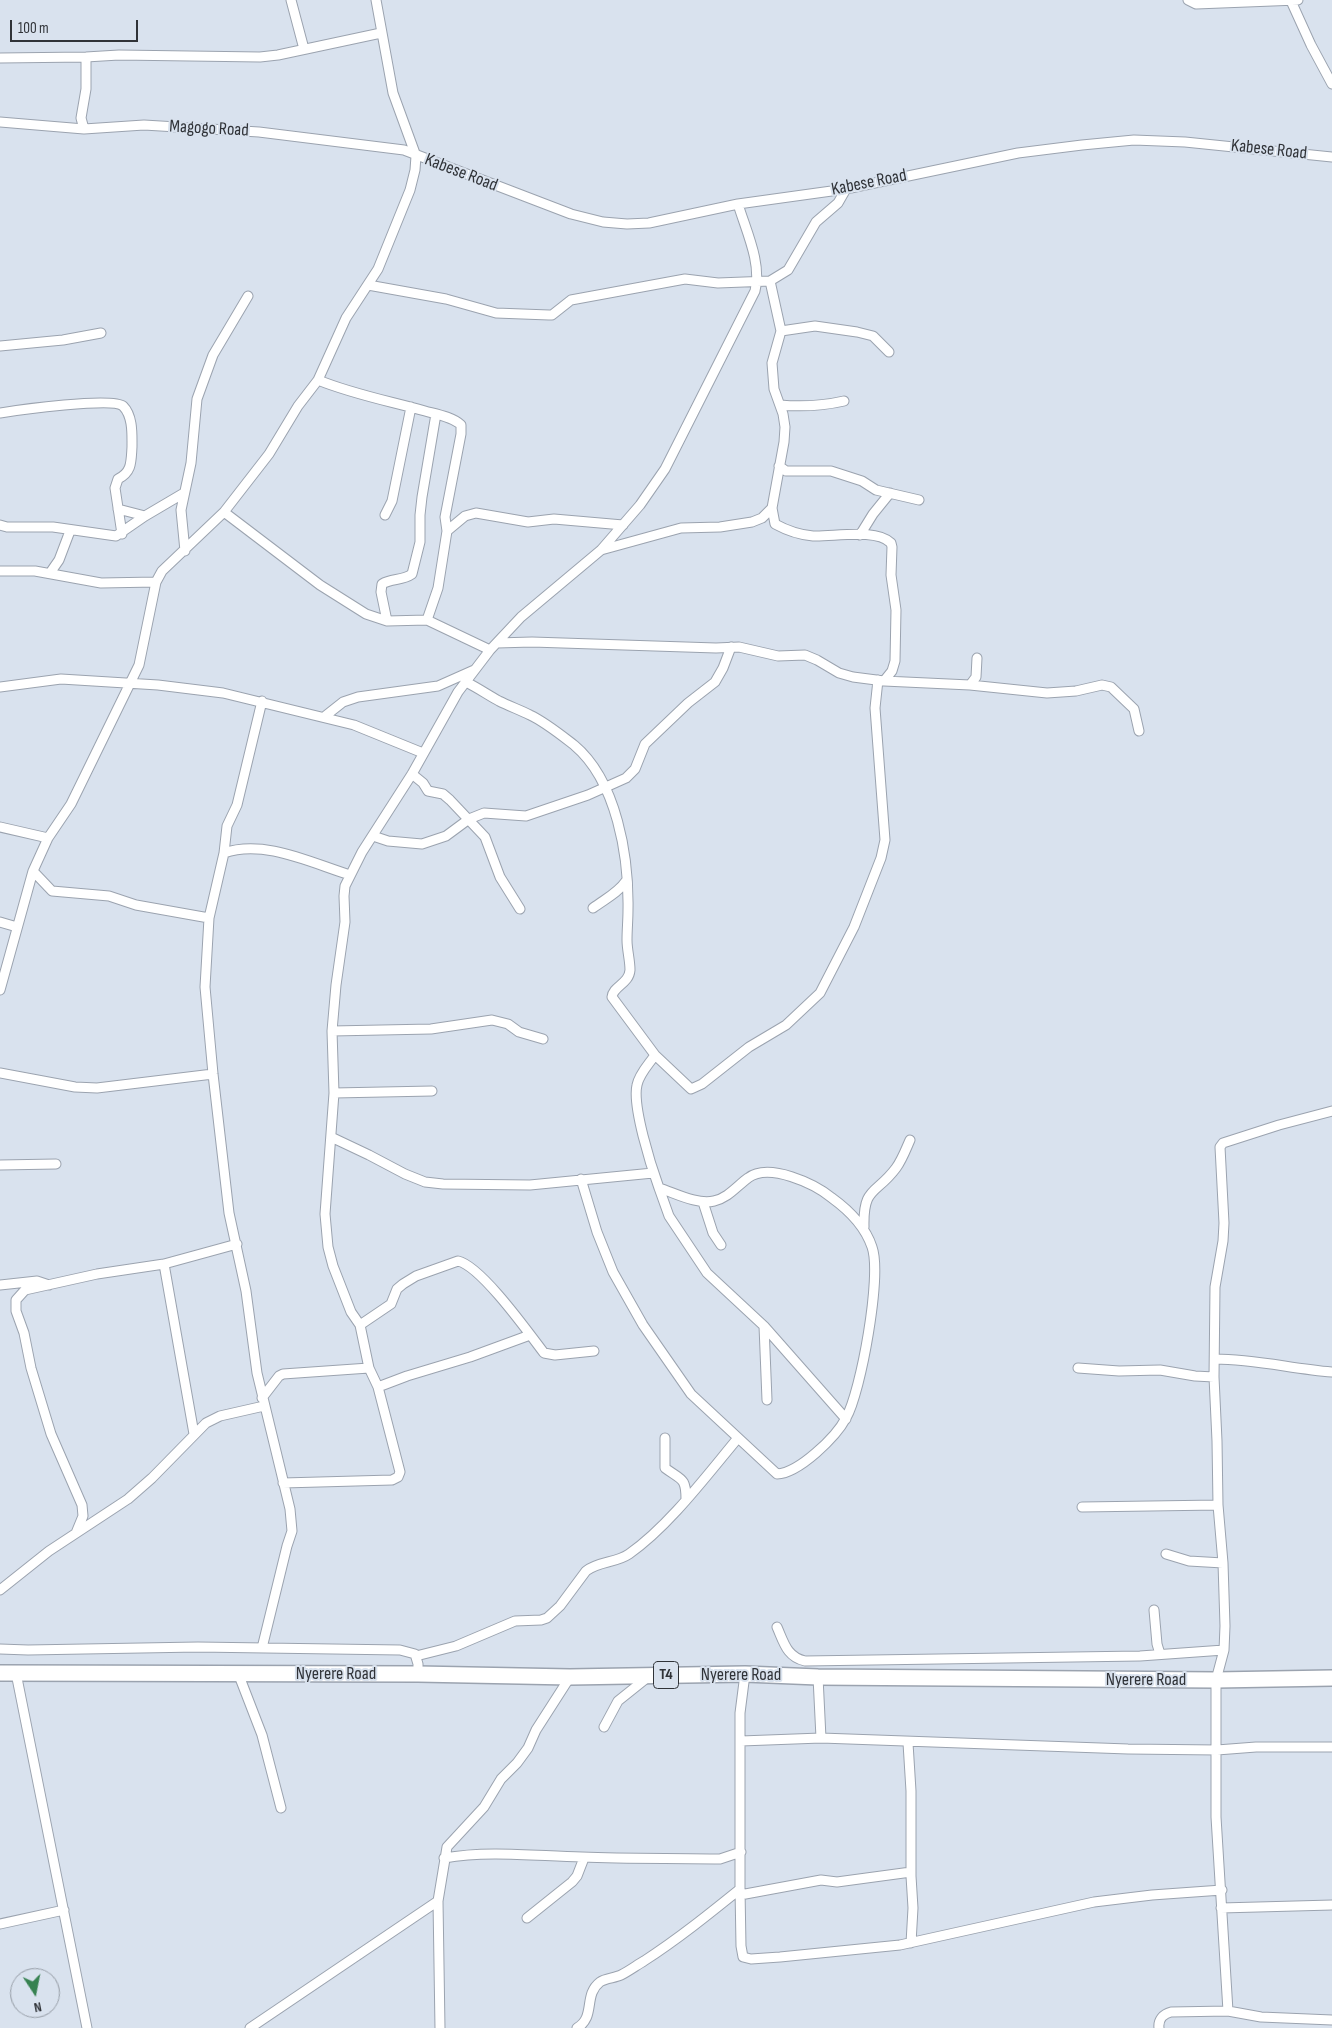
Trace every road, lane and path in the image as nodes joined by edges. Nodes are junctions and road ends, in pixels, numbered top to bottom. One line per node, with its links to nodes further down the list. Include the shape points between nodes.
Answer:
1 (292, 0): 6 (street)
2 (376, 0): 5 (street)
3 (1188, 0): 4 (street, via 1196,4)
4 (1295, 1): 9 (street, via 1310,45)
5 (381, 33): 6 (street); 13 (street, via 393,93)
6 (304, 49): 7 (street, via 238,58)
7 (86, 57): 8 (street); 12 (street, via 86,89 81,118)
8 (0, 58)
9 (1328, 67): 10 (street)
10 (1332, 84)
11 (0, 122): 12 (street, Magogo Road)
12 (84, 129): 13 (street, Magogo Road, via 144,125 259,132 392,148)
13 (416, 156): 16 (street, Kabese Road, via 571,214 603,222 648,223); 19 (street, via 410,190 384,257)
14 (1332, 157): 15 (street, Kabese Road, via 1134,140 1018,153)
15 (846, 189): 16 (street, Kabese Road); 17 (street, via 838,203 816,222 788,270)
16 (738, 204): 18 (street, via 756,267)
17 (770, 281): 18 (street); 21 (street)
18 (757, 282): 19 (street, via 718,283 685,279 571,300 552,315 496,313 446,299); 41 (street, via 740,323 665,469)
19 (368, 285): 25 (street, via 346,318)
20 (248, 296): 32 (street, via 213,355 197,400 191,463)
21 (781, 331): 24 (street, via 815,326 857,332 873,336); 27 (street, via 772,363 774,389)
22 (101, 333): 23 (street)
23 (0, 346)
24 (889, 352)
25 (318, 380): 28 (street); 37 (street, via 269,454)
26 (844, 401): 27 (street, via 822,406)
27 (780, 405): 31 (street, via 784,442)
28 (411, 407): 30 (street); 39 (street, via 392,501)
29 (0, 413): 36 (street, via 91,403 122,406 131,422 132,452 128,472 116,483)
30 (436, 414): 43 (street, via 460,424 462,430 445,517); 52 (street, via 422,497 418,553 412,574 382,584)
31 (779, 466): 33 (street, via 786,471 831,471); 35 (street)
32 (184, 493): 38 (street); 47 (street, via 180,519)
33 (890, 493): 34 (street); 45 (street)
34 (919, 500)
35 (772, 508): 45 (street, via 775,524 783,528 813,536); 46 (street, via 752,522 681,528)
36 (118, 510): 38 (street); 44 (street)
37 (224, 512): 47 (street); 52 (street, via 320,585 366,614)
38 (145, 516): 44 (street)
39 (385, 516)
40 (0, 525): 42 (street, via 54,527)
41 (623, 525): 43 (street, via 554,519 528,522 472,513); 46 (street)
42 (70, 531): 44 (street, via 111,536); 49 (street, via 59,560)
43 (447, 531): 51 (street, via 438,588)
44 (122, 534)
45 (860, 535): 58 (street, via 888,540 892,547 895,661 892,671)
46 (601, 550): 53 (street, via 521,617)
47 (185, 551): 50 (street, via 162,571)
48 (0, 571): 49 (street)
49 (50, 573): 50 (street, via 101,583)
50 (156, 582): 60 (street, via 144,646)
51 (427, 620): 52 (street); 55 (street)
52 (387, 621)
53 (497, 643): 54 (street); 55 (street)
54 (731, 647): 58 (street, via 778,656 805,656 838,673); 68 (street, via 715,682 645,744 630,775)
55 (490, 650): 57 (street)
56 (977, 658): 61 (street, via 976,677)
57 (476, 669): 59 (street); 64 (street, via 438,686 358,697 344,702)
58 (881, 680): 61 (street); 86 (street, via 875,708 885,840 854,927 826,984 786,1025 748,1047 697,1087 691,1089)
59 (466, 682): 66 (street); 68 (street, via 532,715 574,746)
60 (132, 683): 62 (street, via 61,679); 63 (street, via 223,693); 72 (street, via 70,804)
61 (970, 685): 65 (street, via 1047,693 1106,685 1134,709)
62 (0, 687)
63 (262, 701): 64 (street); 73 (street, via 237,805 227,826)
64 (324, 717): 66 (street, via 371,731)
65 (1139, 731)
66 (423, 753): 67 (street)
67 (412, 774): 69 (street, via 428,791 443,794); 71 (street)
68 (605, 788): 69 (street, via 526,816 494,812); 76 (street, via 621,834)
69 (468, 819): 71 (street, via 446,836 422,844 388,841); 78 (street, via 485,837 500,877)
70 (0, 827): 72 (street)
71 (373, 836): 75 (street)
72 (48, 838): 74 (street)
73 (224, 853): 75 (street, via 249,847 264,848); 79 (street)
74 (33, 871): 79 (street, via 52,891 109,896 136,905); 81 (street)
75 (350, 875): 84 (street, via 344,896 345,922)
76 (626, 881): 77 (street); 86 (street, via 626,941 630,970 625,983 614,991 612,997)
77 (593, 908)
78 (520, 909)
79 (209, 918): 88 (street, via 205,987)
80 (0, 922): 81 (street)
81 (17, 927): 82 (street)
82 (1, 979): 83 (street)
83 (0, 990)
84 (332, 1031): 85 (street, via 431,1029 492,1020); 90 (street)
85 (543, 1039)
86 (655, 1055): 96 (street, via 639,1078 636,1093 645,1146)
87 (0, 1073): 88 (street, via 97,1088)
88 (213, 1074): 101 (street, via 229,1213)
89 (432, 1091): 90 (street)
90 (334, 1093): 92 (street)
91 (1332, 1111): 110 (street, via 1279,1125 1220,1147 1224,1223 1215,1287)
92 (330, 1137): 97 (street, via 425,1182 486,1186); 106 (street, via 324,1214 328,1247 341,1289)
93 (910, 1140): 100 (street, via 896,1168 869,1195 863,1210)
94 (56, 1164): 95 (street)
95 (0, 1165)
96 (654, 1173): 97 (street); 98 (street)
97 (581, 1179): 121 (street, via 613,1272 643,1325 691,1394)
98 (659, 1188): 99 (street); 107 (street, via 669,1216 707,1273)
99 (703, 1202): 100 (street, via 721,1198 754,1174 784,1175 831,1197); 102 (street, via 713,1233)
100 (864, 1227): 118 (street, via 876,1264 874,1292 858,1380)
101 (236, 1244): 103 (street); 117 (street)
102 (721, 1245)
103 (164, 1264): 105 (street, via 97,1274); 119 (street)
104 (0, 1284): 105 (street, via 37,1281)
105 (52, 1286): 126 (street, via 25,1290 16,1300 16,1311 51,1434 82,1505 83,1516)
106 (360, 1325): 108 (street, via 391,1304 397,1289 403,1284 458,1261 482,1279); 111 (street)
107 (764, 1326): 116 (street); 118 (street)
108 (530, 1336): 109 (street, via 544,1353 550,1355); 115 (street)
109 (594, 1351)
110 (1215, 1359): 113 (street); 114 (street)
111 (369, 1368): 115 (street); 117 (street, via 283,1374 278,1376)
112 (1078, 1368): 114 (street, via 1160,1370)
113 (1332, 1372)
114 (1214, 1377): 124 (street)
115 (378, 1387): 122 (street, via 400,1472 398,1476 392,1480)
116 (767, 1400)
117 (263, 1402): 119 (street, via 220,1416); 122 (street)
118 (846, 1419): 121 (street, via 810,1457 782,1474 777,1474)
119 (194, 1434): 126 (street, via 128,1499)
120 (665, 1438): 123 (street, via 666,1468 684,1481)
121 (738, 1438): 123 (street)
122 (283, 1483): 132 (street, via 292,1531)
123 (686, 1499): 136 (street, via 628,1555 586,1571 548,1618 515,1621 456,1646)
124 (1218, 1505): 125 (street); 128 (street)
125 (1082, 1507)
126 (76, 1533): 129 (street)
127 (1166, 1554): 128 (street, via 1189,1561)
128 (1223, 1564): 134 (street)
129 (0, 1590)
130 (1154, 1610): 135 (street)
131 (778, 1627): 135 (street, via 787,1651 805,1661)
132 (262, 1648): 133 (street); 136 (street, via 400,1650 414,1652)
133 (0, 1649)
134 (1224, 1650): 135 (street); 146 (street)
135 (1160, 1654)
136 (416, 1656): 140 (street)
137 (0, 1673): 138 (highway, Nyerere Road / T4)
138 (16, 1673): 139 (highway, Nyerere Road / T4); 163 (street)
139 (238, 1674): 140 (highway, Nyerere Road / T4); 153 (street, via 262,1736)
140 (418, 1674): 143 (highway, Nyerere Road / T4)
141 (745, 1674): 142 (highway, Nyerere Road / T4); 144 (highway, Nyerere Road / T4); 149 (street, via 740,1713)
142 (650, 1676): 143 (highway, Nyerere Road / T4); 147 (street, via 618,1701)
143 (570, 1677): 155 (street, via 528,1748 501,1779 484,1807 446,1848)
144 (818, 1677): 146 (highway, Nyerere Road / T4); 148 (street)
145 (1332, 1678): 146 (highway, Nyerere Road / T4)
146 (1216, 1680): 152 (street)
147 (604, 1727)
148 (821, 1738): 149 (street); 150 (street)
149 (741, 1741): 154 (street)
150 (908, 1743): 152 (street); 157 (street, via 912,1791)
151 (1332, 1747): 152 (street)
152 (1217, 1750): 158 (street, via 1216,1817)
153 (281, 1808)
154 (740, 1852): 156 (street, via 720,1859); 159 (street)
155 (444, 1858): 156 (street, via 462,1854 500,1854); 160 (street)
156 (584, 1858): 164 (street, via 572,1882)
157 (911, 1872): 159 (street, via 837,1882 821,1880); 166 (street)
158 (1222, 1890): 162 (street); 166 (street, via 1094,1902)
159 (740, 1892): 166 (street, via 741,1952 746,1958 822,1954); 173 (street, via 622,1975 600,1982 590,1993 586,2022)
160 (438, 1901): 171 (street); 172 (street)
161 (1332, 1904): 162 (street)
162 (1221, 1908): 167 (street)
163 (64, 1910): 165 (street); 170 (street)
164 (527, 1918)
165 (0, 1924)
166 (911, 1943)
167 (1228, 2011): 169 (street); 174 (street, via 1171,2012 1164,2015)
168 (1332, 2020): 169 (street)
169 (1292, 2024)
170 (87, 2028)
171 (250, 2028)
172 (440, 2028)
173 (578, 2028)
174 (1159, 2028)

